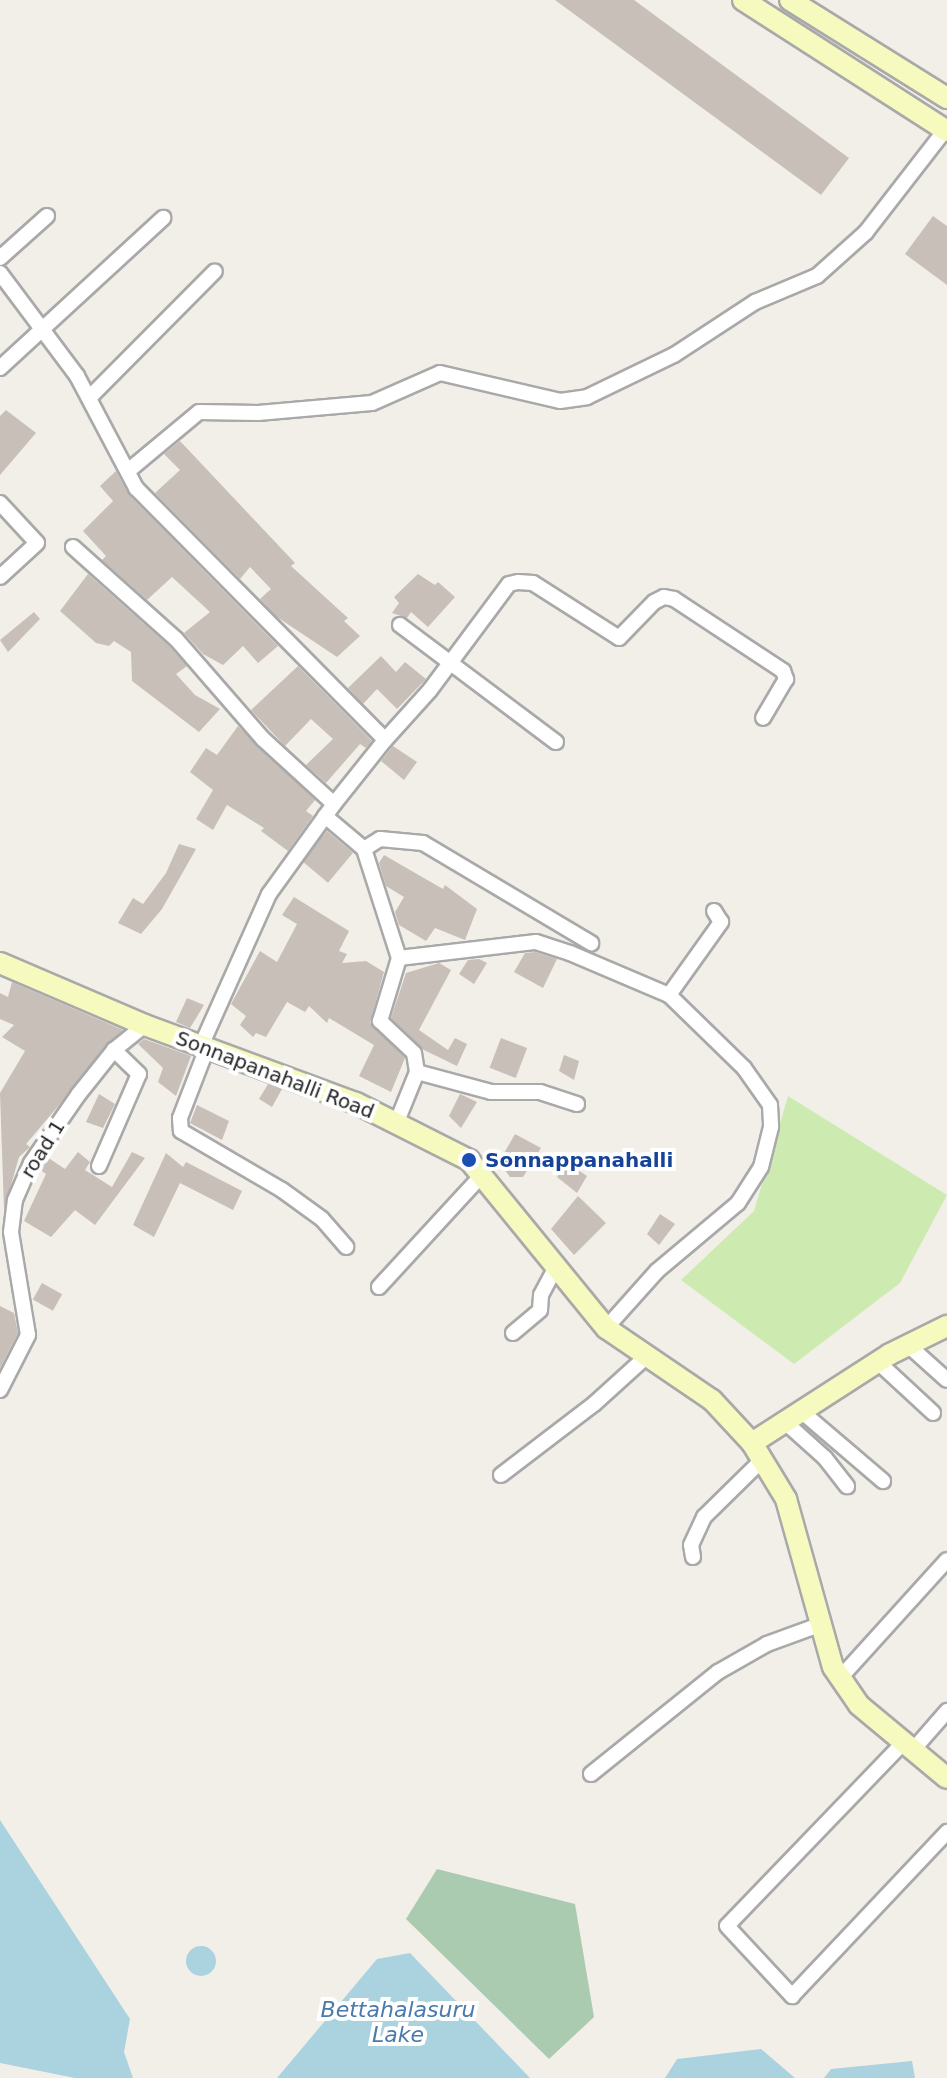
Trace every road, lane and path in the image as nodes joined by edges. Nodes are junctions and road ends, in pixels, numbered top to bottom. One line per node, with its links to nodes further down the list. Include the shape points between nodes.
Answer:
1 (743, 0): 4 (street)
2 (790, 0): 3 (street)
3 (947, 98)
4 (946, 130): 13 (street, via 866,232 817,276 755,302 674,355 587,397 560,401 440,373 372,403 258,413 199,412)
5 (47, 216): 7 (street)
6 (163, 218): 10 (street)
7 (0, 258)
8 (215, 271): 12 (street)
9 (0, 273): 10 (street)
10 (42, 330): 11 (street); 12 (street)
11 (0, 368)
12 (90, 397): 13 (street)
13 (128, 471): 20 (street, via 136,488)
14 (0, 503): 16 (street, via 37,543)
15 (73, 547): 22 (street, via 176,639)
16 (0, 577)
17 (400, 625): 18 (street)
18 (450, 664): 19 (street, via 509,584 533,583 619,638 664,597 783,671 786,679); 20 (street); 21 (street)
19 (763, 718)
20 (385, 740): 22 (street)
21 (556, 742)
22 (330, 810): 23 (street); 30 (street, via 269,894)
23 (364, 849): 25 (street, via 380,839 423,843); 26 (street)
24 (714, 911): 28 (street, via 721,922)
25 (591, 943)
26 (399, 958): 28 (street, via 536,942); 32 (street, via 380,1021 414,1053)
27 (0, 963): 29 (street, Sonnapanahalli Road)
28 (669, 995): 41 (street, via 744,1068 770,1105 771,1127 761,1167 738,1203 657,1271)
29 (145, 1025): 30 (street, Sonnapanahalli Road); 31 (street, road 1)
30 (204, 1047): 34 (street, Sonnapanahalli Road); 37 (street, via 180,1118 181,1131 282,1190 322,1219)
31 (114, 1050): 35 (street, via 139,1074); 47 (street, road 1, via 31,1163 15,1200 11,1232 28,1335)
32 (417, 1072): 33 (street, via 491,1092 540,1092); 34 (street)
33 (577, 1104)
34 (396, 1124): 36 (street, Sonnapanahalli Road, via 469,1160)
35 (99, 1166)
36 (482, 1175): 38 (street, Sonnapanahalli Road); 39 (street)
37 (346, 1247)
38 (556, 1267): 41 (street, Sonnapanahalli Road); 42 (street, via 541,1295 540,1310)
39 (379, 1287)
40 (947, 1326): 43 (street)
41 (606, 1328): 44 (street, Sonnapanahalli Road)
42 (513, 1333)
43 (908, 1345): 45 (street); 46 (street)
44 (648, 1355): 50 (street, Sonnapanahalli Road, via 712,1400); 51 (street)
45 (878, 1362): 48 (street); 49 (street)
46 (947, 1380)
47 (0, 1390)
48 (933, 1413)
49 (793, 1416): 50 (street); 52 (street); 53 (street)
50 (757, 1451): 54 (street, via 704,1517 691,1545); 56 (street, Sonnapanahalli Road, via 786,1499)
51 (501, 1475)
52 (883, 1481)
53 (847, 1486)
54 (693, 1557)
55 (947, 1560): 57 (street)
56 (822, 1624): 57 (street, Sonnapanahalli Road); 60 (street, via 767,1644 718,1672)
57 (840, 1678): 59 (street, Sonnapanahalli Road, via 859,1705)
58 (947, 1711): 59 (street)
59 (909, 1746): 61 (street, Sonnapanahalli Road); 62 (street, via 727,1926 792,1996)
60 (591, 1774)
61 (947, 1778)
62 (947, 1832)

